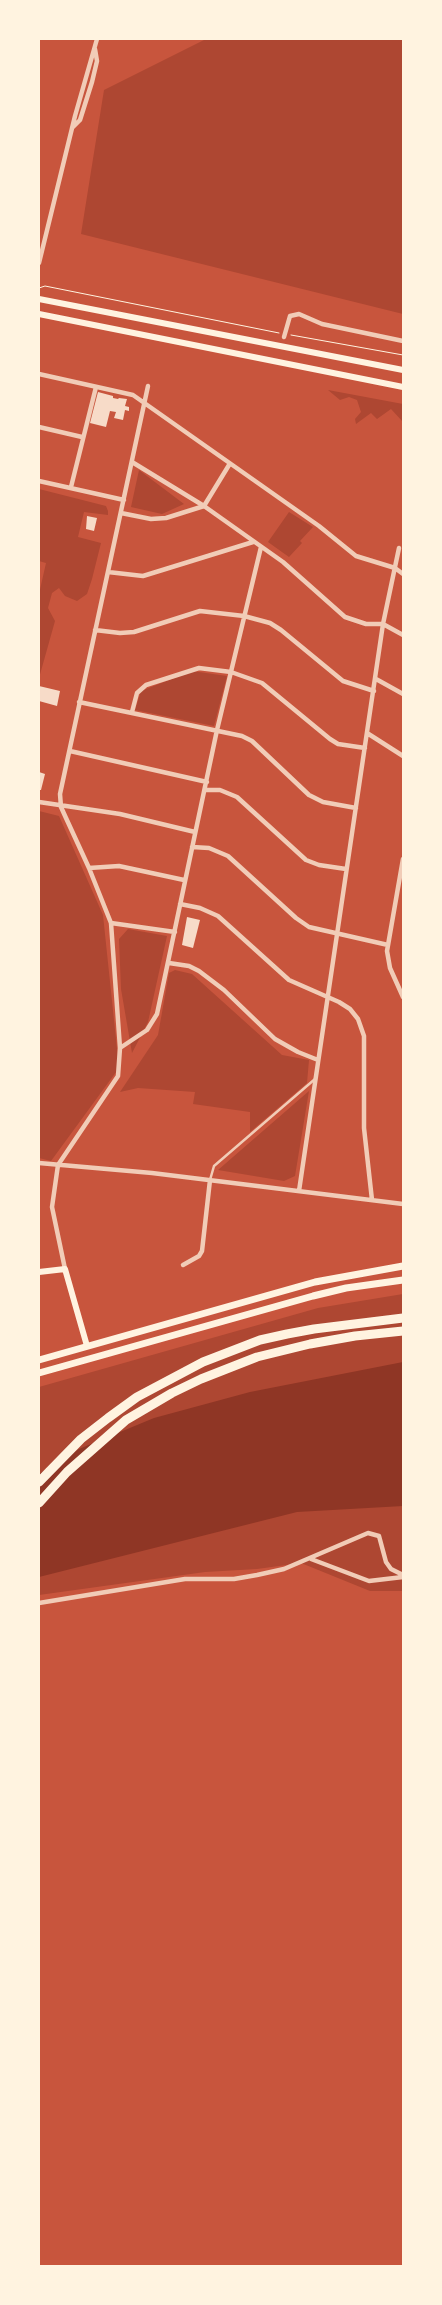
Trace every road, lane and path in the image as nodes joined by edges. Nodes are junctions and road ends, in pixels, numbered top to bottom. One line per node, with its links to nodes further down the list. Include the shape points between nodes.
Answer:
1 (97, 39): 2 (street)
2 (95, 46): 3 (street); 3 (street, via 97,61 92,82 80,120)
3 (71, 129): 4 (street)
4 (39, 263)
5 (39, 288): 8 (path, via 44,286)
6 (39, 299): 11 (main road)
7 (39, 314): 15 (main road)
8 (284, 335): 9 (street, via 290,316 299,314 322,324); 10 (path)
9 (403, 341)
10 (403, 355)
11 (403, 370)
12 (39, 374): 14 (street)
13 (148, 386): 16 (street)
14 (96, 387): 16 (street, via 128,393); 18 (street)
15 (403, 387)
16 (144, 402): 19 (street); 20 (street)
17 (39, 427): 18 (street)
18 (82, 437): 22 (street)
19 (132, 462): 23 (street); 24 (street)
20 (230, 465): 24 (street); 29 (street, via 319,526 356,556)
21 (39, 481): 22 (street)
22 (71, 487): 23 (street)
23 (124, 500): 25 (street)
24 (204, 506): 25 (street, via 166,518); 26 (street)
25 (121, 514): 30 (street)
26 (253, 542): 27 (street); 30 (street, via 143,576)
27 (261, 547): 32 (street); 33 (street, via 283,562 345,617 366,624)
28 (399, 548): 29 (street)
29 (395, 568): 31 (street); 33 (street)
30 (108, 572): 34 (street)
31 (403, 574)
32 (244, 616): 34 (street, via 200,611 134,632 120,634); 36 (street); 38 (street, via 270,623 336,677)
33 (383, 624): 35 (street); 37 (street)
34 (95, 630): 40 (street)
35 (403, 635)
36 (231, 672): 41 (street, via 199,668 146,685 137,693); 42 (street); 44 (street, via 262,683 338,744)
37 (376, 679): 38 (street); 39 (street)
38 (374, 691): 43 (street)
39 (403, 694)
40 (79, 702): 41 (street); 45 (street)
41 (132, 712): 42 (street)
42 (217, 730): 47 (street); 51 (street, via 252,741 309,795 323,802)
43 (367, 733): 44 (street); 46 (street)
44 (365, 748): 51 (street)
45 (70, 751): 47 (street); 50 (street, via 61,786)
46 (403, 756)
47 (207, 782): 48 (street)
48 (206, 790): 52 (street); 56 (street, via 220,790 237,797 306,860)
49 (39, 802): 50 (street)
50 (61, 807): 52 (street, via 120,814); 55 (street)
51 (356, 808): 56 (street)
52 (195, 832): 53 (street)
53 (192, 846): 57 (street); 61 (street, via 219,850 302,923)
54 (403, 859): 62 (street)
55 (89, 868): 57 (street, via 119,866); 59 (street)
56 (346, 869): 61 (street)
57 (184, 880): 58 (street)
58 (180, 904): 60 (street); 64 (street, via 218,916 289,980)
59 (111, 923): 60 (street); 66 (street)
60 (176, 932): 63 (street)
61 (337, 934): 62 (street); 64 (street)
62 (388, 945): 65 (street, via 390,968)
63 (169, 963): 66 (street, via 152,1023); 67 (street, via 199,971 224,990 276,1040)
64 (327, 995): 67 (street); 73 (street, via 350,1009 364,1036 364,1128)
65 (403, 997)
66 (120, 1048): 70 (street, via 118,1076)
67 (318, 1060): 68 (street)
68 (317, 1078): 71 (lane, via 214,1166); 72 (street)
69 (39, 1163): 70 (street)
70 (58, 1165): 71 (street); 77 (street, via 52,1207)
71 (210, 1180): 72 (street); 75 (street, via 202,1251)
72 (299, 1191): 73 (street)
73 (372, 1200): 74 (street)
74 (403, 1204)
75 (183, 1265)
76 (403, 1266): 82 (main road, via 315,1282)
77 (65, 1269): 78 (main road); 82 (main road)
78 (39, 1272)
79 (403, 1280): 84 (main road, via 312,1296)
80 (403, 1318): 85 (highway, via 287,1334 260,1340 203,1362 137,1397 108,1418)
81 (403, 1331): 86 (highway, via 310,1344 257,1357 201,1379 126,1420 67,1472)
82 (87, 1346): 83 (main road)
83 (39, 1360)
84 (39, 1373)
85 (39, 1482)
86 (39, 1502)
87 (311, 1558): 88 (street, via 369,1580); 88 (street, via 363,1534 373,1533 378,1536 386,1562); 89 (street, via 284,1569 234,1579 185,1579)
88 (403, 1576)
89 (39, 1602)

